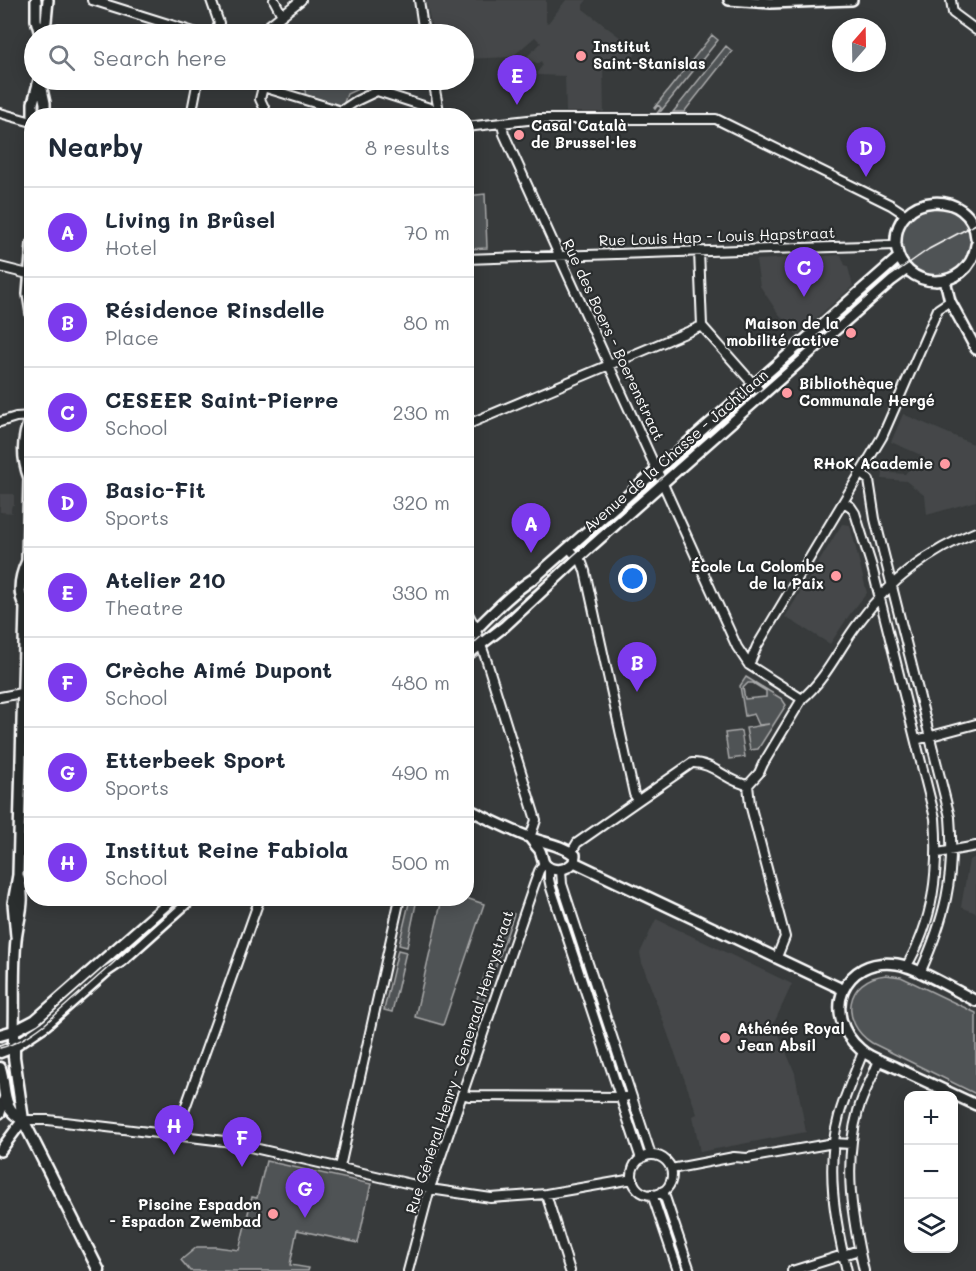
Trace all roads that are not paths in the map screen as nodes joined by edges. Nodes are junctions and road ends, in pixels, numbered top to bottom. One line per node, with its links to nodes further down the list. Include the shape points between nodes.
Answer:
1 (36, 0): 12 (street)
2 (48, 0): 13 (street)
3 (92, 0): 14 (street)
4 (211, 0): 15 (street)
5 (274, 0): 11 (street)
6 (301, 0): 11 (street)
7 (419, 0): 18 (street)
8 (729, 0): 9 (street)
9 (852, 0)
10 (951, 0): 19 (street, via 953,13)
11 (279, 18): 16 (street); 17 (street)
12 (37, 24)
13 (45, 24)
14 (168, 24)
15 (219, 24)
16 (271, 24)
17 (282, 24)
18 (423, 24)
19 (976, 30)
20 (37, 90): 27 (street)
21 (42, 90): 28 (street)
22 (196, 90): 29 (street)
23 (263, 90): 30 (street, via 260,99)
24 (274, 90): 31 (street)
25 (435, 90): 34 (street)
26 (377, 91): 32 (street); 33 (street)
27 (33, 108)
28 (45, 108)
29 (193, 108)
30 (264, 108)
31 (331, 108)
32 (346, 108)
33 (426, 108)
34 (440, 108)
35 (0, 113): 36 (street)
36 (24, 120)
37 (502, 123): 38 (street); 39 (street, via 537,119 716,119); 45 (street, Rue des Boers - Boerenstraat)
38 (474, 126)
39 (906, 215): 40 (street, via 923,204 941,202); 42 (street, via 898,229)
40 (973, 217): 41 (street)
41 (976, 232)
42 (896, 245): 44 (street, Rue Louis Hap - Louis Hapstraat); 46 (street)
43 (976, 245): 48 (street)
44 (699, 251): 45 (street, Rue Louis Hap - Louis Hapstraat); 54 (street)
45 (560, 255): 47 (street, Rue Louis Hap - Louis Hapstraat); 56 (street, Rue des Boers - Boerenstraat)
46 (899, 257): 50 (street); 57 (street, Avenue de la Chasse - Jachtlaan)
47 (474, 259)
48 (974, 261): 52 (street)
49 (0, 267): 51 (street)
50 (907, 269): 52 (street, via 927,280); 58 (street, Avenue de la Chasse - Jachtlaan)
51 (24, 273)
52 (945, 280): 53 (street)
53 (950, 301): 55 (street); 65 (street, via 938,309 882,437)
54 (702, 326): 56 (street); 57 (street)
55 (976, 349)
56 (610, 366): 60 (street); 64 (street, Rue des Boers - Boerenstraat)
57 (754, 385): 58 (street); 64 (street, Avenue de la Chasse - Jachtlaan)
58 (763, 395): 66 (street, Avenue de la Chasse - Jachtlaan)
59 (24, 418): 61 (street)
60 (474, 422)
61 (0, 423)
62 (24, 432): 63 (street)
63 (24, 466)
64 (657, 470): 66 (street, Rue des Boers - Boerenstraat); 69 (street, Avenue de la Chasse - Jachtlaan)
65 (861, 474): 67 (street); 72 (street, via 869,480 874,519)
66 (663, 483): 70 (street, Avenue de la Chasse - Jachtlaan); 79 (street, Rue des Boers - Boerenstraat, via 737,647)
67 (844, 502): 73 (street, via 855,513); 79 (street)
68 (976, 532): 72 (street, via 935,552)
69 (569, 548): 70 (street); 76 (street, Avenue de la Chasse - Jachtlaan)
70 (578, 558): 77 (street, Avenue de la Chasse - Jachtlaan); 88 (street, via 585,571)
71 (24, 568): 74 (street, via 20,591)
72 (892, 585): 73 (street); 84 (street)
73 (879, 598): 82 (street); 85 (street)
74 (24, 603)
75 (474, 626): 76 (street)
76 (476, 630): 77 (street)
77 (481, 645): 78 (street, Avenue de la Chasse - Jachtlaan); 90 (street, via 536,820)
78 (474, 650)
79 (749, 665): 82 (street)
80 (24, 693): 81 (street)
81 (0, 697)
82 (802, 699): 87 (street)
83 (976, 724): 84 (street)
84 (930, 737): 85 (street); 94 (street, via 950,817)
85 (916, 740): 95 (street, via 935,818)
86 (24, 753): 110 (street, via 13,903)
87 (748, 785): 88 (street, via 736,783 701,762 692,763); 105 (street, via 785,937)
88 (638, 800): 96 (street, via 578,843)
89 (474, 812): 90 (street)
90 (530, 838): 91 (street); 93 (street)
91 (546, 842): 93 (street); 96 (street)
92 (976, 846): 94 (street)
93 (541, 851): 97 (street)
94 (952, 852): 95 (street); 107 (street, via 945,906)
95 (938, 853): 106 (street, via 929,914)
96 (573, 857): 98 (street, via 567,868); 105 (street)
97 (547, 865): 98 (street); 117 (street, Rue Général Henry - Generaal Henrystraat, via 539,871); 119 (street, via 551,888)
98 (561, 870): 118 (street, via 562,885)
99 (164, 906): 110 (street, via 35,1020)
100 (176, 906): 104 (street)
101 (183, 906): 104 (street)
102 (257, 906): 124 (street)
103 (398, 906): 130 (street)
104 (179, 910): 112 (street, via 46,1025)
105 (777, 957): 108 (street)
106 (906, 967): 107 (street); 108 (street, via 888,963 867,968)
107 (920, 973): 109 (street)
108 (842, 989): 114 (street, via 839,1007 844,1029)
109 (976, 1001)
110 (14, 1031): 111 (main road); 112 (main road)
111 (0, 1035)
112 (13, 1047): 113 (main road); 123 (main road)
113 (0, 1052)
114 (863, 1052): 115 (street); 125 (street, via 845,1096)
115 (879, 1060): 121 (street); 126 (street, via 858,1111)
116 (0, 1068): 120 (main road)
117 (462, 1094): 119 (street); 133 (street, Rue Général Henry - Generaal Henrystraat)
118 (632, 1095): 119 (street); 128 (street)
119 (621, 1098): 129 (street)
120 (4, 1099): 122 (street); 123 (main road, via 12,1114)
121 (976, 1105)
122 (0, 1113)
123 (23, 1120): 124 (street); 127 (street); 139 (main road)
124 (178, 1135): 130 (street, via 224,1141)
125 (834, 1143): 126 (street); 131 (street); 138 (street, via 833,1194)
126 (851, 1144): 137 (street, via 851,1209)
127 (0, 1151)
128 (651, 1155): 129 (street); 131 (street, via 666,1160)
129 (641, 1159): 132 (street, via 633,1170)
130 (340, 1167): 133 (street)
131 (671, 1169): 134 (street, via 670,1184)
132 (633, 1179): 135 (street); 136 (street, via 638,1188)
133 (430, 1188): 135 (street, via 491,1198); 140 (street, Rue Général Henry - Generaal Henrystraat)
134 (663, 1191): 136 (street); 143 (street)
135 (546, 1194): 141 (street)
136 (652, 1194): 142 (street)
137 (860, 1250): 138 (street); 146 (street)
138 (843, 1255): 144 (street); 145 (street)
139 (99, 1271)
140 (408, 1271)
141 (570, 1271)
142 (678, 1271)
143 (690, 1271)
144 (792, 1271)
145 (847, 1271)
146 (864, 1271)

